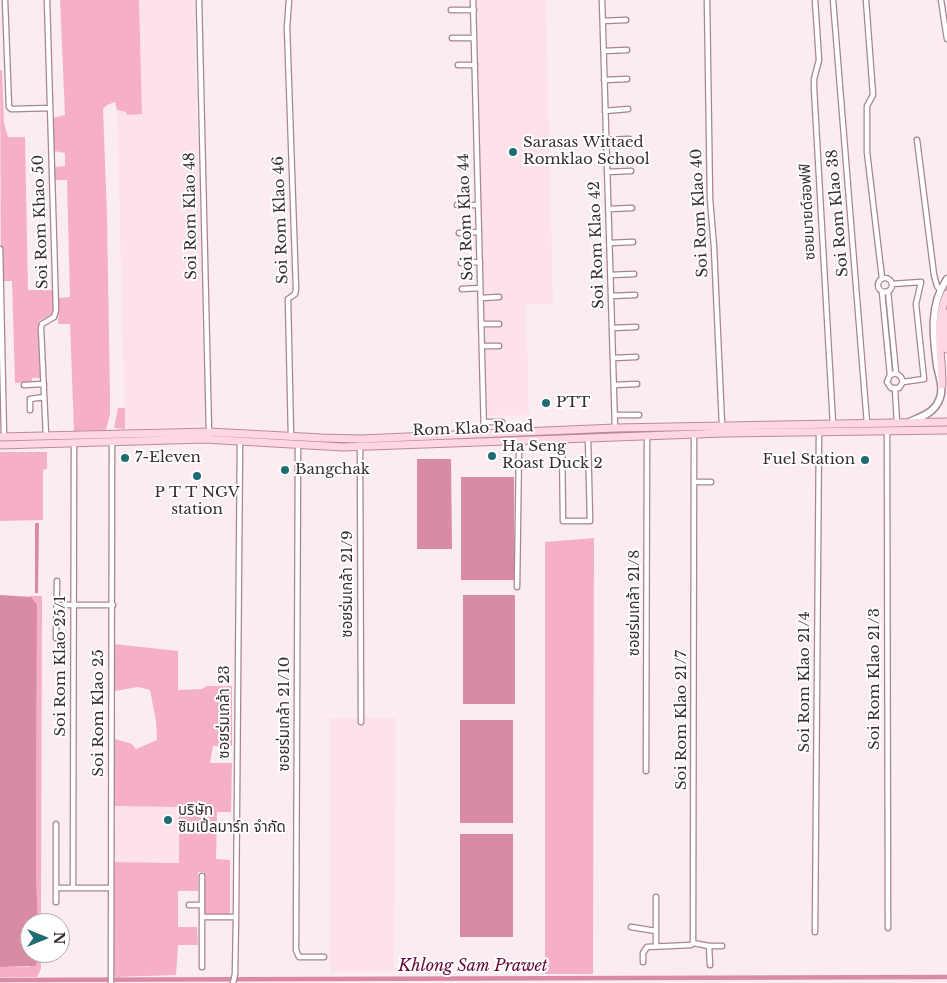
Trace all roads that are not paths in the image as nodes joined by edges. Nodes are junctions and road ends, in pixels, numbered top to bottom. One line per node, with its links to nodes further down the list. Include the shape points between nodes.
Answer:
1 (5, 0): 25 (street, via 9,106 14,110)
2 (47, 0): 25 (street, Soi Rom Khao 50)
3 (199, 0): 95 (street, Soi Rom Klao 48)
4 (289, 0): 101 (street, Soi Rom Klao 46, via 287,28 296,289 288,300)
5 (473, 0): 13 (street, Soi Rom Klao 44)
6 (602, 0): 15 (street, Soi Rom Klao 42)
7 (707, 0): 91 (street, Soi Rom Klao 40, via 710,199)
8 (815, 0): 90 (street, ซอยมายด์ฮอฟฟ์, via 819,60 814,88)
9 (833, 0): 88 (street, Soi Rom Klao 38)
10 (866, 0): 46 (street, via 873,95 866,106 867,152)
11 (941, 0): 18 (street)
12 (451, 10): 13 (street)
13 (474, 10): 17 (street, Soi Rom Klao 44)
14 (626, 20): 15 (street)
15 (603, 21): 20 (street, Soi Rom Klao 42)
16 (452, 38): 17 (street)
17 (474, 38): 22 (street, Soi Rom Klao 44)
18 (947, 39)
19 (627, 50): 20 (street)
20 (604, 51): 23 (street, Soi Rom Klao 42)
21 (458, 65): 22 (street)
22 (475, 65): 34 (street, Soi Rom Klao 44)
23 (604, 80): 24 (street); 27 (street, Soi Rom Klao 42)
24 (627, 80)
25 (50, 108): 74 (street, Soi Rom Khao 50, via 56,310 54,317 42,324)
26 (628, 110): 27 (street)
27 (605, 111): 29 (street, Soi Rom Klao 42)
28 (629, 139): 29 (street)
29 (606, 140): 32 (street, Soi Rom Klao 42)
30 (917, 140): 53 (street, via 934,275 937,286)
31 (631, 171): 32 (street)
32 (607, 172): 36 (street, Soi Rom Klao 42)
33 (457, 205): 34 (street)
34 (478, 205): 37 (street, Soi Rom Klao 44)
35 (632, 208): 36 (street)
36 (608, 209): 40 (street, Soi Rom Klao 42)
37 (479, 232): 38 (street); 42 (street, Soi Rom Klao 44)
38 (460, 233)
39 (633, 242): 40 (street)
40 (610, 243): 45 (street, Soi Rom Klao 42)
41 (0, 249): 99 (street)
42 (480, 262): 43 (street); 49 (street, Soi Rom Klao 44)
43 (461, 263)
44 (634, 274): 45 (street)
45 (611, 275): 55 (street, Soi Rom Klao 42)
46 (882, 278): 48 (street, via 889,279); 52 (street, via 877,286)
47 (947, 279): 53 (main road)
48 (892, 284): 51 (street); 73 (street, via 921,282 916,304 924,379)
49 (480, 288): 50 (street); 57 (street, Soi Rom Klao 44)
50 (462, 289)
51 (888, 291): 52 (street); 63 (street)
52 (882, 292): 64 (street)
53 (944, 292): 58 (main road); 78 (main road, via 934,310 937,365)
54 (635, 295): 55 (street)
55 (611, 296): 61 (street, Soi Rom Klao 42)
56 (499, 297): 57 (street)
57 (481, 298): 59 (street, Soi Rom Klao 44)
58 (944, 311): 65 (main road); 78 (main road, via 940,335)
59 (481, 324): 60 (street); 66 (street, Soi Rom Klao 44)
60 (499, 324)
61 (612, 328): 62 (street); 70 (street, Soi Rom Klao 42)
62 (636, 328)
63 (892, 333): 64 (street); 71 (street)
64 (886, 334): 72 (street)
65 (946, 341): 68 (main road)
66 (482, 346): 67 (street); 84 (street, Soi Rom Klao 44)
67 (499, 346)
68 (947, 349)
69 (636, 357): 70 (street)
70 (613, 358): 77 (street, Soi Rom Klao 42)
71 (896, 373): 72 (street); 73 (street)
72 (890, 375): 79 (street, via 887,384)
73 (903, 382): 79 (street)
74 (44, 384): 76 (street); 80 (street, Soi Rom Khao 50)
75 (637, 384): 77 (street)
76 (24, 385)
77 (614, 385): 83 (street, Soi Rom Klao 42)
78 (942, 385): 86 (main road, via 935,406)
79 (895, 389): 89 (street)
80 (44, 396): 81 (street, via 30,399); 100 (street, Soi Rom Khao 50)
81 (30, 410)
82 (639, 415): 83 (street)
83 (615, 416): 92 (street, Soi Rom Klao 42)
84 (484, 422): 85 (street); 97 (street, Soi Rom Klao 44)
85 (502, 422)
86 (908, 422): 87 (main road, Rom Klao Road); 89 (main road, Rom Klao Road)
87 (947, 422)
88 (867, 423): 89 (main road, Rom Klao Road); 90 (main road, Rom Klao Road)
89 (897, 423)
90 (833, 424): 91 (main road, Rom Klao Road)
91 (722, 426): 92 (main road, Rom Klao Road)
92 (615, 428): 97 (main road, Rom Klao Road)
93 (947, 430): 94 (main road, Rom Klao Road)
94 (887, 431): 96 (main road, Rom Klao Road); 134 (street, Soi Rom Klao 21/3)
95 (209, 432): 100 (main road, Rom Klao Road); 101 (main road, Rom Klao Road)
96 (819, 432): 98 (main road, Rom Klao Road); 136 (street, Soi Rom Klao 21/4)
97 (484, 434): 101 (main road, Rom Klao Road, via 361,438)
98 (694, 434): 102 (main road, Rom Klao Road); 112 (street, Soi Rom Klao 21/7)
99 (2, 436): 100 (main road, Rom Klao Road)
100 (46, 436)
101 (290, 436)
102 (647, 436): 103 (main road, Rom Klao Road); 121 (street, ซอยร่มเกล้า 21/8)
103 (588, 438): 104 (main road, Rom Klao Road); 104 (street, via 590,521 563,521)
104 (562, 439): 105 (main road, Rom Klao Road)
105 (522, 440): 111 (main road, Rom Klao Road); 115 (street, via 519,448)
106 (240, 441): 107 (main road, Rom Klao Road); 110 (main road, Rom Klao Road); 132 (street, ซอยร่มเกล้า 23)
107 (112, 442): 108 (main road, Rom Klao Road); 118 (street, Soi Rom Klao 25)
108 (74, 444): 109 (main road, Rom Klao Road); 117 (street, Soi Rom Klao 25/1)
109 (0, 445)
110 (298, 445): 111 (main road, Rom Klao Road); 141 (street, ซอยร่มเกล้า 21/10, via 296,950 299,957)
111 (360, 447): 120 (street, ซอยร่มเกล้า 21/9)
112 (695, 482): 113 (street); 137 (street, Soi Rom Klao 21/7)
113 (711, 482)
114 (57, 581): 116 (street)
115 (517, 587)
116 (57, 605): 117 (street); 119 (street)
117 (74, 605): 118 (street); 125 (street, Soi Rom Klao 25/1)
118 (112, 605): 126 (street, Soi Rom Klao 25)
119 (56, 638)
120 (362, 722)
121 (646, 771)
122 (56, 824): 124 (street)
123 (202, 876): 130 (street)
124 (56, 888): 125 (street); 128 (street)
125 (73, 888): 126 (street)
126 (111, 888): 145 (street, Soi Rom Klao 25)
127 (656, 897): 135 (street)
128 (56, 902)
129 (189, 905): 130 (street)
130 (202, 905): 131 (street)
131 (202, 917): 132 (street); 144 (street)
132 (236, 917): 146 (street, ซอยร่มเกล้า 23)
133 (631, 927): 135 (street)
134 (888, 928)
135 (656, 931): 138 (street)
136 (816, 932)
137 (694, 942): 138 (street, via 691,945); 139 (street)
138 (656, 945): 142 (street, via 646,948)
139 (709, 946): 140 (street); 143 (street)
140 (722, 946)
141 (324, 957)
142 (643, 962)
143 (710, 965)
144 (202, 967)
145 (111, 983)
146 (233, 983)

